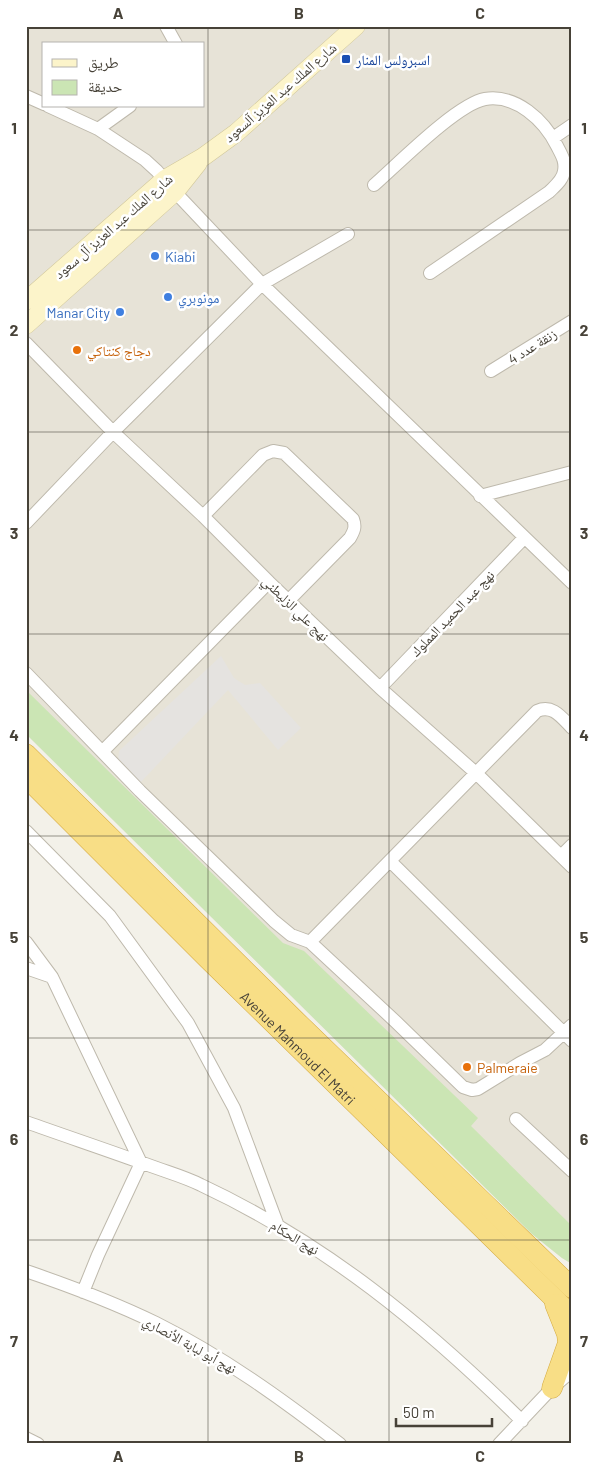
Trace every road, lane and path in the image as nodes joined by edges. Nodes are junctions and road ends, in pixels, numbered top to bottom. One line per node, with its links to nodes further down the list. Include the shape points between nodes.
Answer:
1 (166, 26): 3 (street)
2 (356, 26): 11 (main road, شارع الملك عبد العزيز آلسعود, via 236,133)
3 (175, 42)
4 (26, 96): 5 (street)
5 (42, 103)
6 (52, 108): 9 (street)
7 (127, 108): 9 (street)
8 (572, 125): 10 (street)
9 (98, 129): 12 (street, via 145,160)
10 (553, 138): 13 (street, via 540,121 509,100 486,99 451,118); 16 (street, via 564,160 564,172 558,184)
11 (203, 156): 12 (main road, شارع الملك عبد العزيز آل سعود); 14 (main road, شارع الملك عبد العزيز آل سعود)
12 (165, 178): 14 (street); 18 (main road, شارع الملك عبد العزيز آل سعود)
13 (374, 185)
14 (176, 192): 17 (street); 20 (main road, شارع الملك عبد العزيز آل سعود)
15 (348, 234): 17 (street)
16 (430, 273)
17 (262, 284): 23 (street); 25 (street)
18 (26, 301)
19 (572, 321): 22 (street, زنقة عدد 4)
20 (26, 325)
21 (26, 343): 23 (street, نهج علي الزليطني)
22 (491, 371)
23 (113, 432): 26 (street, نهج علي الزليطني); 27 (street)
24 (572, 472): 25 (street)
25 (480, 496): 28 (street)
26 (203, 516): 29 (street, نهج علي الزليطني); 31 (street, via 263,455 273,451 284,453 353,519 354,532 350,538)
27 (26, 523)
28 (524, 538): 30 (street); 33 (street, نهج عبد الحميد المملوك)
29 (269, 582): 31 (street, نهج علي الزليطني); 35 (street)
30 (572, 583)
31 (289, 600): 33 (street, نهج علي الزليطني)
32 (26, 673): 35 (street)
33 (380, 688): 37 (street, نهج علي الزليطني)
34 (572, 728): 37 (street, via 553,710 537,711)
35 (103, 751): 45 (street, via 274,920 291,935)
36 (27, 754): 54 (highway, Avenue Mahmoud El Matri)
37 (476, 774): 41 (street, نهج علي الزليطني); 42 (street)
38 (26, 777): 59 (highway, Avenue Mahmoud El Matri)
39 (26, 831): 53 (street, via 110,916 188,1023 234,1108)
40 (572, 845): 41 (street)
41 (561, 856): 43 (street, نهج علي الزليطني)
42 (390, 862): 45 (street); 48 (street)
43 (572, 866)
44 (26, 942): 47 (street)
45 (310, 942): 48 (street, via 463,1087 478,1089)
46 (26, 968): 47 (street)
47 (52, 977): 51 (street)
48 (569, 1034)
49 (516, 1119): 52 (street)
50 (26, 1122): 51 (street, نهج الحكام)
51 (142, 1163): 53 (street, نهج الحكام, via 200,1184); 58 (street)
52 (572, 1170)
53 (278, 1226): 63 (street, نهج الحكام, via 329,1257 414,1321)
54 (531, 1248): 55 (highway); 57 (highway, Avenue Mahmoud El Matri)
55 (572, 1270)
56 (26, 1271): 58 (street, نهج أبو لبابة الأنصاري)
57 (572, 1288)
58 (83, 1292): 66 (street, نهج أبو لبابة الأنصاري, via 155,1323 214,1355 270,1391)
59 (551, 1296): 60 (highway, Avenue Mahmoud El Matri); 62 (highway, via 568,1343)
60 (572, 1316)
61 (572, 1371): 62 (street)
62 (552, 1388): 63 (street)
63 (522, 1421): 67 (street)
64 (26, 1438): 65 (street)
65 (38, 1444)
66 (340, 1444)
67 (500, 1444)

